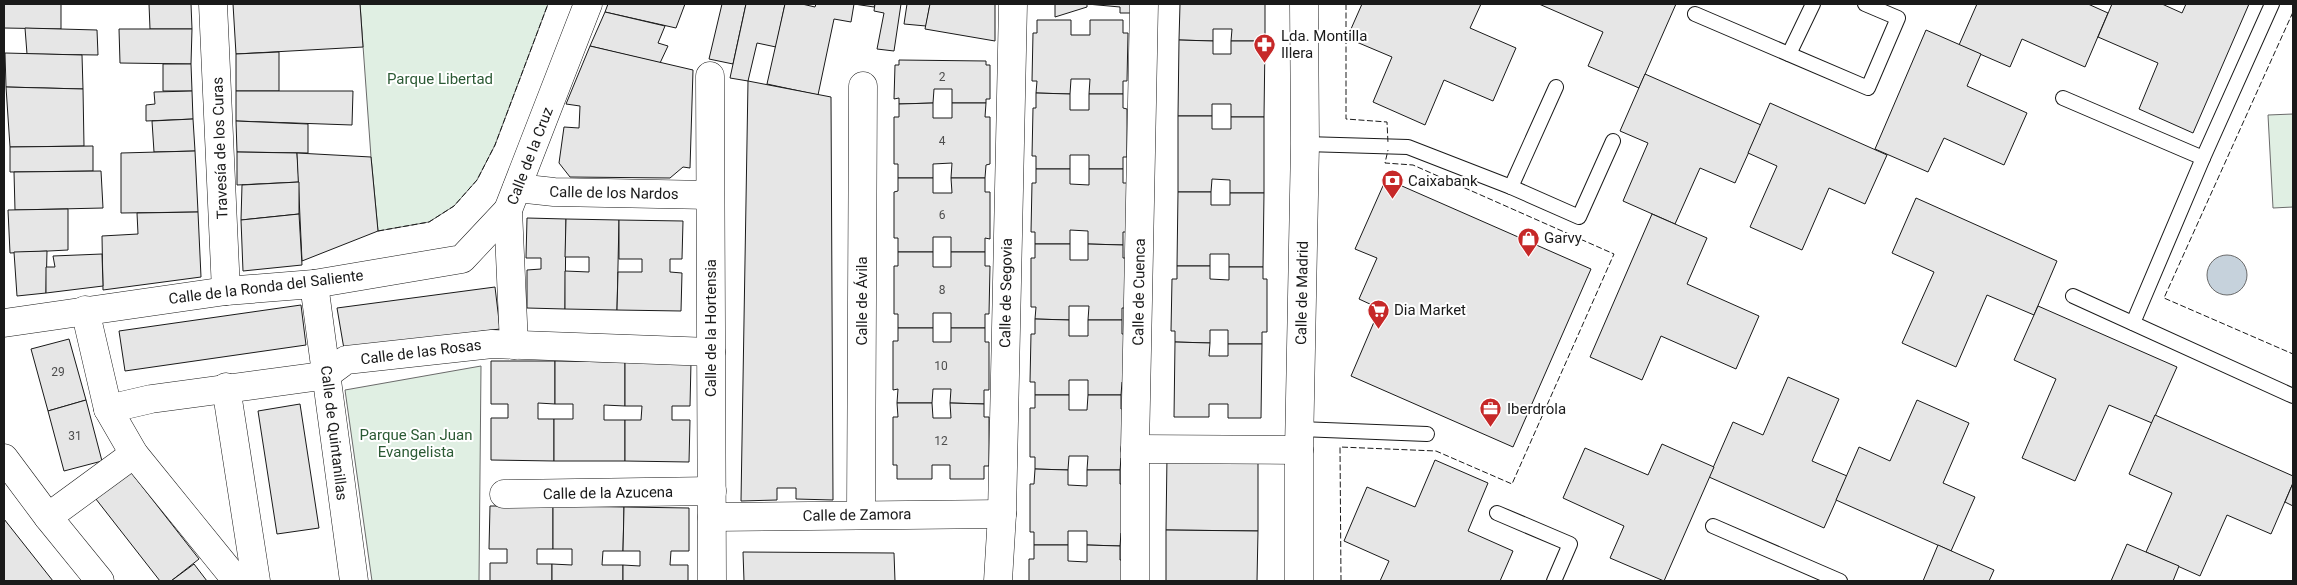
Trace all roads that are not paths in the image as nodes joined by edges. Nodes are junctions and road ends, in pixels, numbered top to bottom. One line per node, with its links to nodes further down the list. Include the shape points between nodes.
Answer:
1 (214, 4): 22 (street, Travesía de los Curas)
2 (588, 4): 20 (street, Calle de la Cruz)
3 (1012, 4): 41 (street, Calle de Segovia)
4 (1144, 4): 35 (street, Calle de Cuenca)
5 (1304, 4): 16 (street, Calle de Madrid)
6 (1813, 4): 10 (lane)
7 (1865, 4): 10 (lane, via 1898,18 1868,88)
8 (2272, 4): 17 (lane)
9 (1694, 14): 10 (lane)
10 (1789, 54)
11 (710, 76): 19 (street, Calle de la Hortensia)
12 (863, 86): 42 (street, Calle de Ávila)
13 (1556, 87): 18 (lane)
14 (2063, 98): 17 (lane)
15 (1613, 141): 18 (lane, via 1579,217)
16 (1304, 144): 18 (lane, via 1408,147); 34 (street, Calle de Madrid)
17 (2203, 158): 26 (lane)
18 (1511, 187)
19 (710, 195): 20 (street, Calle de los Nardos, via 554,192); 28 (street, Calle de la Hortensia)
20 (513, 199): 21 (street, Calle de la Ronda del Saliente, via 462,259); 27 (street, Calle de la Cruz)
21 (314, 284): 22 (street, Calle de la Ronda del Saliente); 29 (street, Calle de Quintanillas)
22 (226, 291): 24 (street, Calle de la Ronda del Saliente)
23 (2073, 296): 26 (lane)
24 (85, 310): 25 (street, Calle de la Ronda del Saliente); 32 (street)
25 (4, 323)
26 (2133, 323): 31 (lane)
27 (514, 345): 28 (street, Calle de las Rosas); 29 (street, Calle de las Rosas, via 492,344 346,360)
28 (711, 352): 39 (street, Calle de la Hortensia)
29 (327, 374): 30 (street, Calle de las Rosas); 49 (street, Calle de Quintanillas)
30 (226, 387): 32 (street, Calle de las Rosas); 48 (street)
31 (2293, 396)
32 (108, 409): 36 (street)
33 (1427, 434): 34 (lane)
34 (1300, 439): 35 (street); 53 (street, Calle de Madrid)
35 (1136, 449): 52 (street, Calle de Cuenca)
36 (134, 454): 43 (street); 47 (street)
37 (4, 458): 43 (street)
38 (504, 494): 39 (street, Calle de la Azucena)
39 (712, 504): 42 (street, Calle de Zamora); 50 (street, Calle de la Hortensia)
40 (1497, 513): 54 (lane, via 1570,544)
41 (1002, 514): 42 (street, Calle de Zamora); 51 (street, Calle de Segovia)
42 (861, 515)
43 (48, 517): 46 (street)
44 (1713, 526): 45 (lane)
45 (1810, 575): 55 (lane)
46 (100, 581)
47 (237, 581)
48 (256, 581)
49 (354, 581)
50 (712, 581)
51 (998, 581)
52 (1135, 581)
53 (1299, 581)
54 (1554, 581)
55 (1840, 581)

